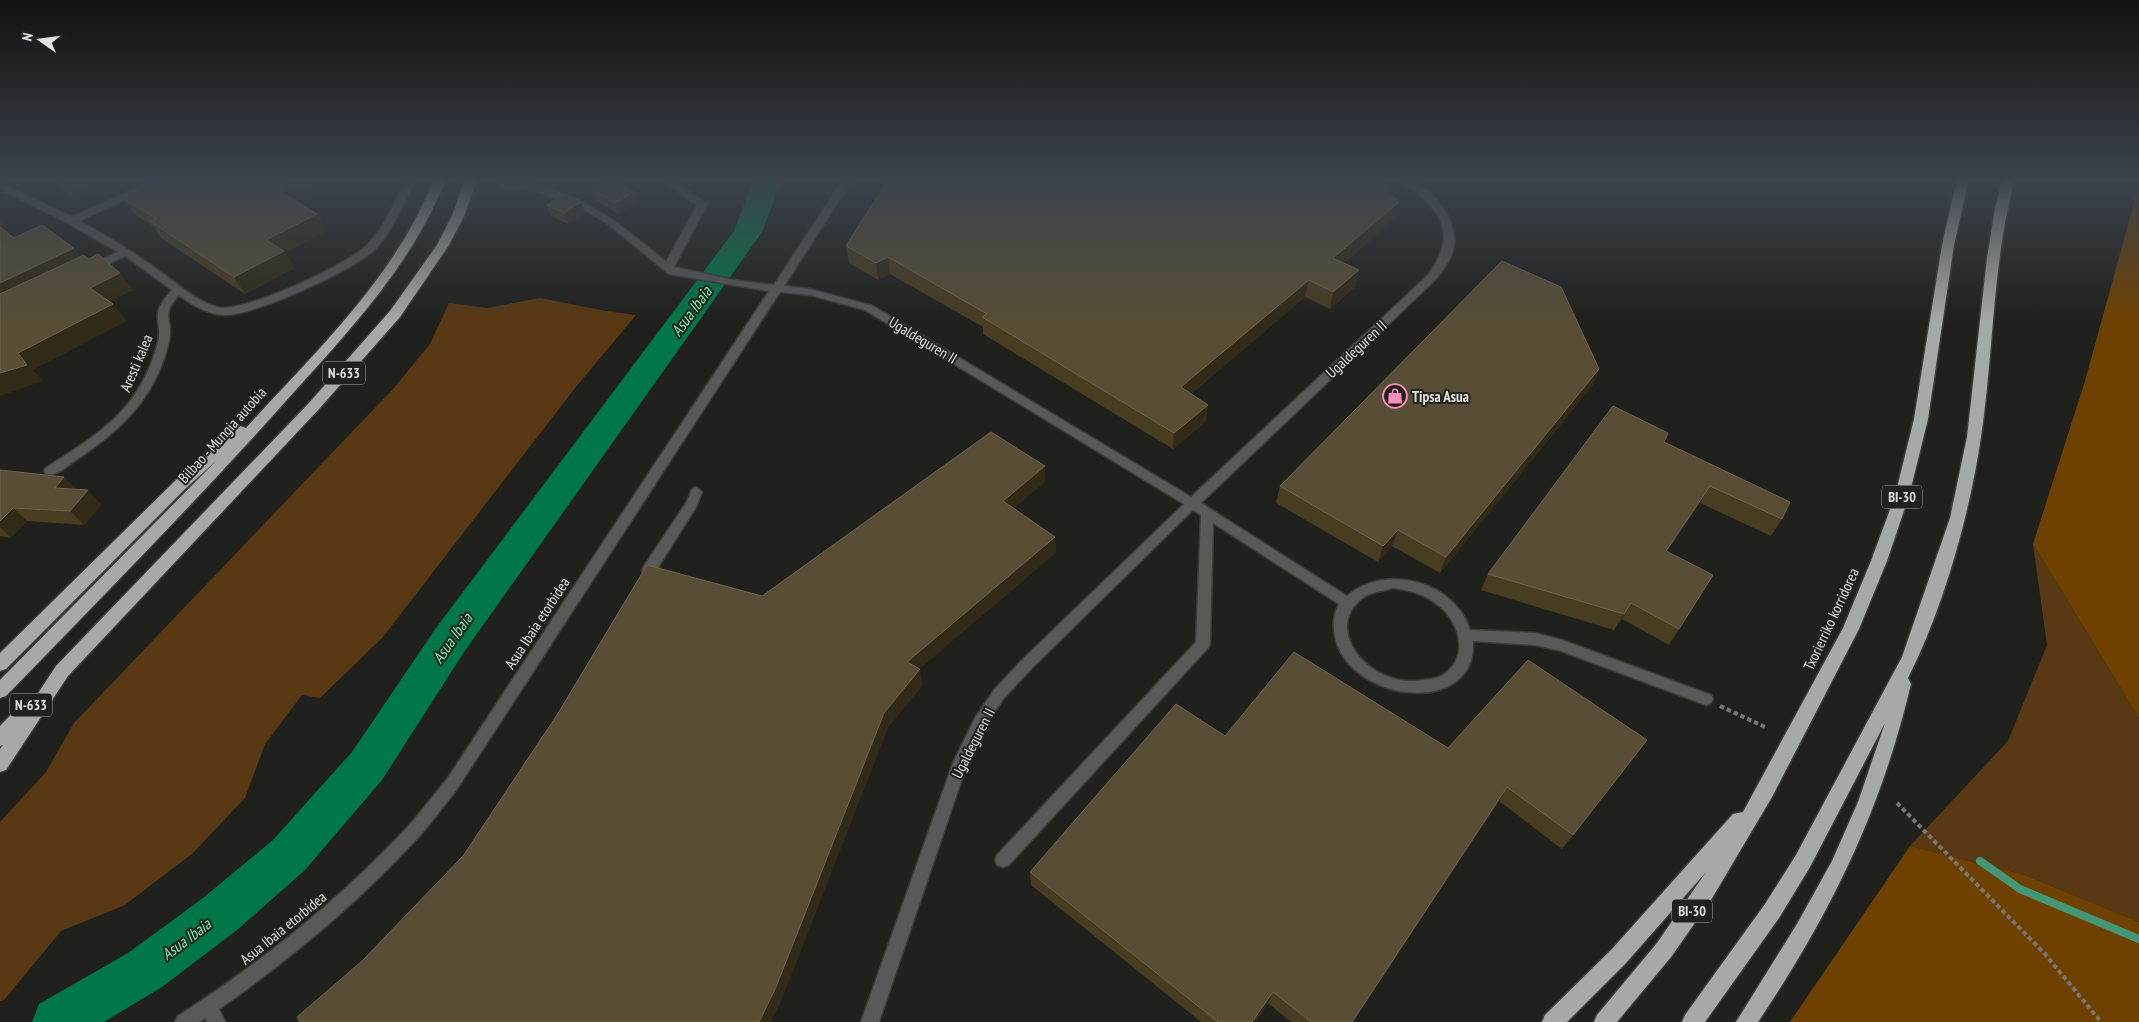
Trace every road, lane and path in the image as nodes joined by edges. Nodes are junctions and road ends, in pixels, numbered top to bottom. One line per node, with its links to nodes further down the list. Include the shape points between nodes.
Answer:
1 (84, 227): 11 (street)
2 (385, 227): 15 (street, via 366,252 348,264 243,308 226,312 205,308)
3 (419, 227): 16 (highway, Bilbao - Mungia autobia / N-633, via 359,312)
4 (452, 227): 26 (highway, N-633, via 395,314 314,406)
5 (618, 227): 12 (street)
6 (690, 227): 12 (street)
7 (817, 227): 14 (street, Asua Ibaia etorbidea)
8 (1445, 227): 19 (street, Ugaldeguren II, via 1450,245 1432,277)
9 (1952, 227): 32 (highway, Txorierriko korridorea / BI-30, via 1921,419 1902,496 1851,629)
10 (1998, 227): 24 (highway, via 1974,437 1958,518)
11 (126, 252): 13 (street); 15 (street, via 146,263)
12 (668, 268): 14 (street, Ugaldeguren II, via 673,272)
13 (81, 274)
14 (777, 289): 19 (street, Ugaldeguren II, via 810,292 869,308); 35 (street, Asua Ibaia etorbidea, via 452,784 408,838 350,895)
15 (178, 290): 17 (street, Aresti kalea, via 165,303 160,314 165,335 162,347 138,399 125,416)
16 (293, 383): 25 (highway, via 181,484); 27 (highway, Bilbao - Mungia autobia / N-633, via 199,489)
17 (50, 471)
18 (696, 492): 21 (street, via 692,504)
19 (1192, 504): 20 (street, Ugaldeguren II); 37 (street, Ugaldeguren II, via 1026,665 999,694 980,722 960,763)
20 (1207, 514): 22 (street, Ugaldeguren II); 34 (street, via 1203,644)
21 (648, 570)
22 (1346, 602): 23 (street, via 1374,585 1413,586 1448,604); 23 (street, via 1339,618 1340,635 1347,653 1362,669 1382,681 1404,688 1427,688 1447,681 1460,669 1468,653)
23 (1467, 635): 28 (street, via 1535,639 1562,646)
24 (1910, 658): 40 (highway, via 1803,860 1772,911); 41 (highway, via 1880,768 1838,870)
25 (0, 664)
26 (62, 671): 30 (highway, N-633); 31 (highway)
27 (0, 691)
28 (1706, 699): 29 (path)
29 (1766, 727)
30 (0, 738)
31 (0, 764)
32 (1766, 791): 38 (highway, via 1619,956); 39 (highway, Txorierriko korridorea / BI-30, via 1704,893 1664,950)
33 (1897, 803): 42 (path, via 2045,954)
34 (1003, 860)
35 (213, 1014): 36 (street, Asua Ibaia etorbidea)
36 (184, 1022)
37 (870, 1022)
38 (1552, 1022)
39 (1604, 1022)
40 (1692, 1022)
41 (1746, 1022)
42 (2101, 1022)

